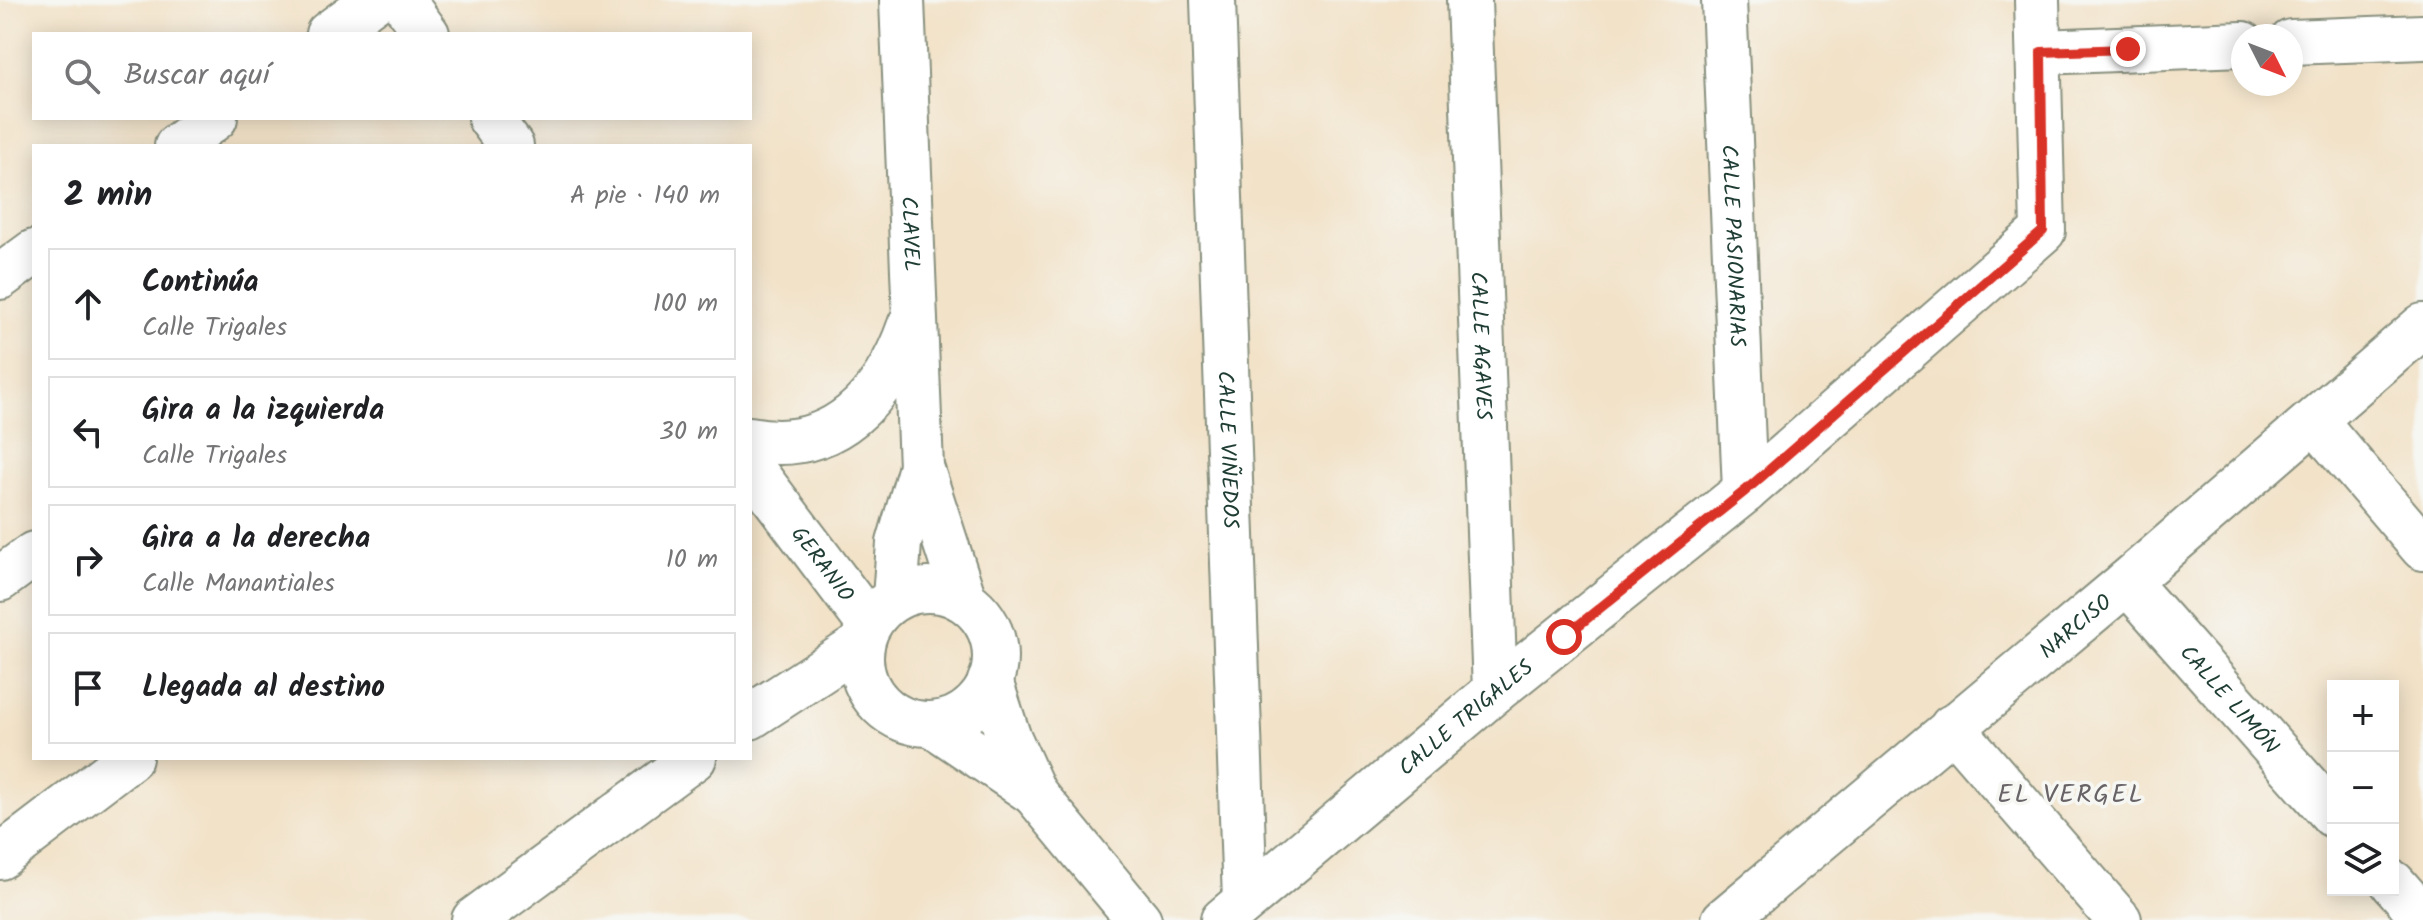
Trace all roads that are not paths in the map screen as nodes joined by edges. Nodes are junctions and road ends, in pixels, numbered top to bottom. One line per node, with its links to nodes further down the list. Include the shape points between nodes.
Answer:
1 (374, 0): 8 (street)
2 (402, 0): 9 (street)
3 (902, 0): 20 (street, CLAVEL)
4 (1213, 0): 44 (street, CALLE VIÑEDOS)
5 (1469, 0): 34 (street, CALLE AGAVES)
6 (1724, 0): 26 (street, CALLE PASIONARIAS)
7 (2037, 0): 13 (street, CALLE TRIGALES)
8 (331, 32)
9 (426, 32)
10 (2423, 37): 11 (street)
11 (2303, 42)
12 (2231, 44): 13 (street)
13 (2041, 52): 26 (street, CALLE TRIGALES, via 2043,231)
14 (212, 120): 16 (street)
15 (492, 120): 17 (street)
16 (180, 144)
17 (510, 144)
18 (32, 253): 19 (street)
19 (0, 277)
20 (915, 312): 23 (street, via 899,359 877,394 845,421 808,438); 24 (street, CLAVEL)
21 (2423, 326): 22 (street, NARCISO)
22 (2315, 421): 27 (street); 30 (street, NARCISO)
23 (752, 439)
24 (921, 467): 31 (street); 32 (street)
25 (752, 468): 32 (street, GERANIO)
26 (1745, 491): 34 (street, CALLE TRIGALES)
27 (2423, 548)
28 (32, 555): 29 (street)
29 (0, 579)
30 (2127, 582): 37 (street, NARCISO); 41 (street, CALLE LIMÓN)
31 (964, 600): 32 (street, via 930,589); 33 (street, via 989,629 994,648)
32 (875, 622): 35 (street); 36 (street, via 861,664 866,684 893,715)
33 (990, 681): 36 (street, via 966,712); 40 (street)
34 (1495, 691): 44 (street, CALLE TRIGALES)
35 (752, 715)
36 (932, 724): 40 (street)
37 (1952, 727): 45 (street, NARCISO); 49 (street)
38 (127, 760): 42 (street)
39 (691, 760): 47 (street)
40 (1034, 793): 48 (street)
41 (2327, 808)
42 (0, 857)
43 (2399, 890): 46 (street)
44 (1234, 910)
45 (1747, 913)
46 (2423, 917)
47 (474, 920)
48 (1139, 920)
49 (2119, 920)

